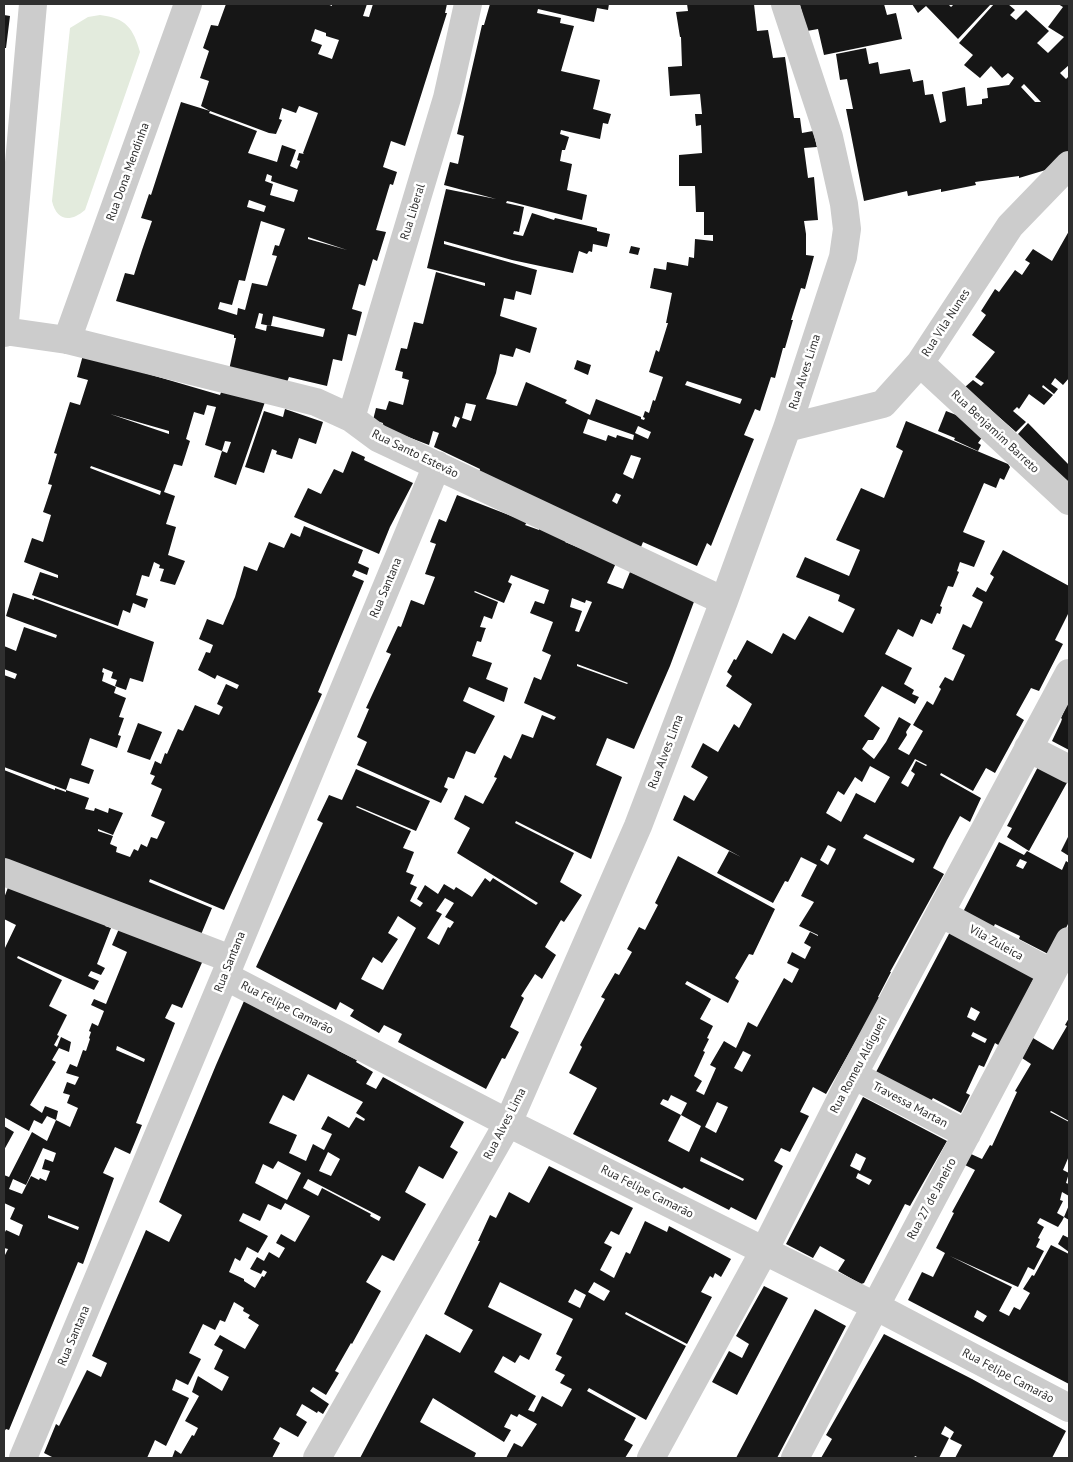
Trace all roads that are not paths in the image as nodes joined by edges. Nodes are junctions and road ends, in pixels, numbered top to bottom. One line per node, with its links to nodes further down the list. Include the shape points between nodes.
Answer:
1 (34, 4): 6 (street)
2 (188, 4): 7 (street, Rua Dona Mendinha)
3 (468, 4): 9 (street, Rua Liberal, via 447,98)
4 (785, 4): 10 (street, Rua Alves Lima, via 828,136 847,229 843,257)
5 (1069, 165): 8 (street, Rua Vila Nunes, via 1010,226)
6 (4, 332): 7 (street, Rua Santo Estevão)
7 (67, 340): 9 (street, Rua Santo Estevão, via 316,402)
8 (920, 363): 10 (street, Rua Vila Nunes, via 883,404); 12 (street, Rua Benjamim Barreto)
9 (351, 418): 11 (street, Rua Santo Estevão, via 378,438)
10 (786, 428): 13 (street, Rua Alves Lima)
11 (437, 465): 13 (street, Rua Santo Estevão); 20 (street, Rua Santana)
12 (1069, 501)
13 (724, 601): 23 (street, Rua Alves Lima, via 638,826)
14 (1069, 673): 15 (street, Rua Romeu Aldigueri)
15 (1028, 748): 16 (street); 18 (street, Rua Romeu Aldigueri)
16 (1069, 769)
17 (4, 872): 20 (street, Rua Felipe Camarão)
18 (940, 913): 21 (street, Vila Zuleica); 22 (street, Rua Romeu Aldigueri)
19 (1069, 941): 21 (street, Rua 27 de Janeiro)
20 (228, 967): 23 (street, Rua Felipe Camarão); 28 (street, Rua Santana)
21 (1052, 973): 24 (street, Rua 27 de Janeiro)
22 (854, 1075): 24 (street, Travessa Martan); 25 (street, Rua Romeu Aldigueri)
23 (508, 1123): 25 (street, Rua Felipe Camarão); 29 (street, Rua Alves Lima)
24 (967, 1134): 26 (street, Rua 27 de Janeiro)
25 (764, 1251): 26 (street, Rua Felipe Camarão); 30 (street, Rua Romeu Aldigueri)
26 (875, 1306): 27 (street, Rua Felipe Camarão); 31 (street, Rua 27 de Janeiro)
27 (1069, 1408)
28 (23, 1458)
29 (317, 1458)
30 (651, 1458)
31 (795, 1458)

